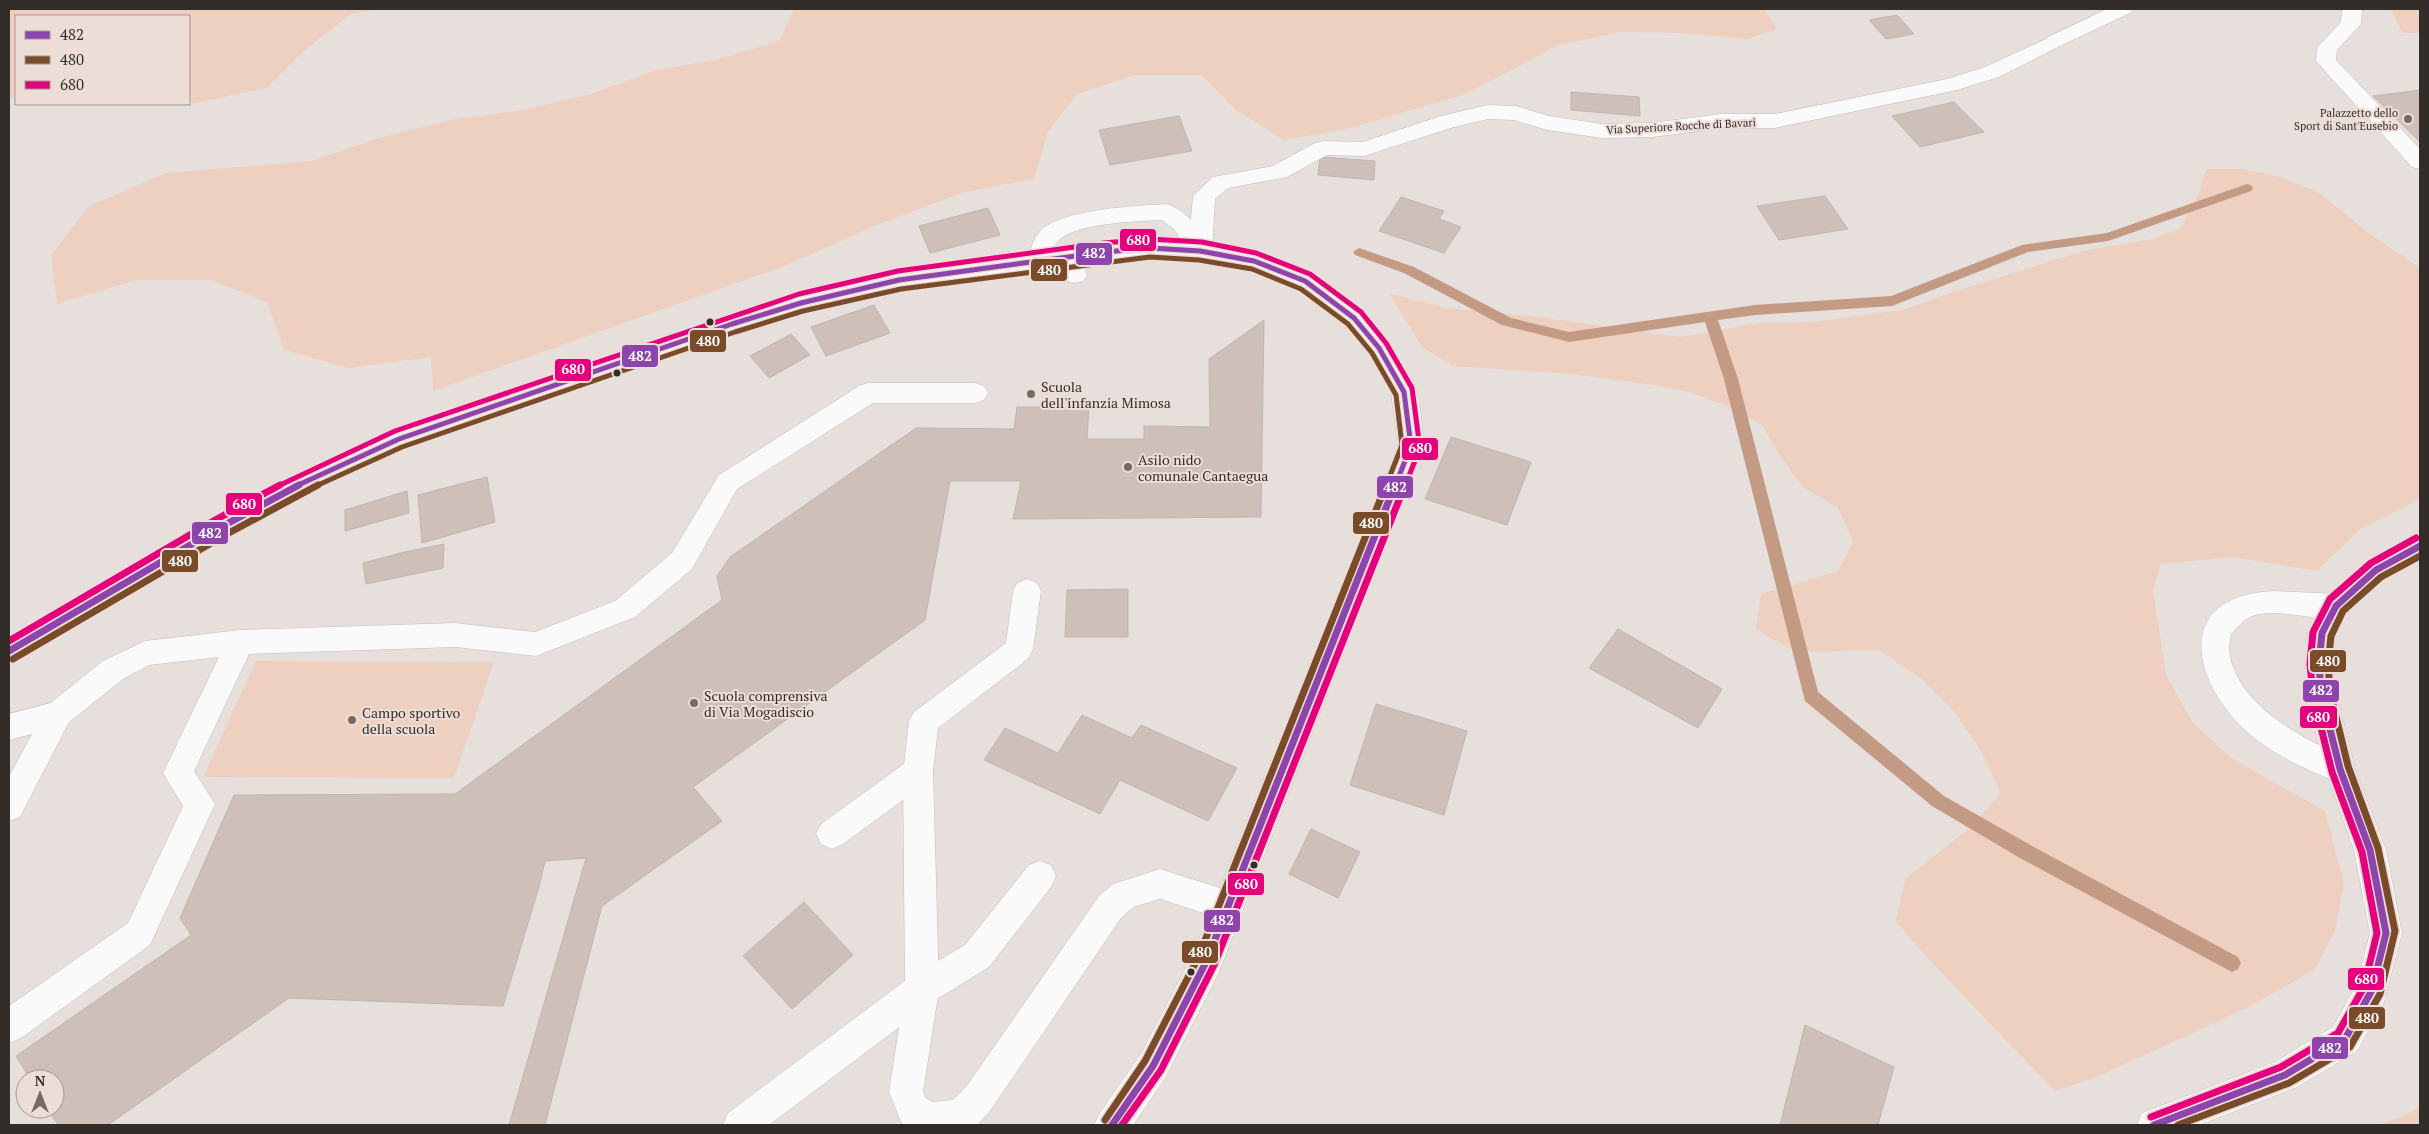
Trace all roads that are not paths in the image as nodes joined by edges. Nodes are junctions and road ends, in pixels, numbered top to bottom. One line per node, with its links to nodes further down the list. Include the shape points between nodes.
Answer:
1 (2123, 9): 4 (street, Via Superiore Rocche di Bavari, via 1992,72 1950,85 1775,121 1721,121 1652,130 1602,131 1547,124 1516,113 1488,112 1449,121 1364,149 1323,148 1279,172 1221,182 1204,196)
2 (2352, 9): 3 (street, via 2350,24 2327,48 2326,61)
3 (2420, 162)
4 (1200, 251): 5 (street, via 1150,248 1073,266); 5 (street, via 1182,223 1166,212 1146,213 1070,223 1052,233 1043,244); 19 (street, via 1254,261 1305,281 1354,318 1379,348 1404,392 1412,446)
5 (1040, 260): 11 (street, via 899,280 801,303 722,327 399,439 308,480 221,526)
6 (975, 394): 10 (street, via 868,394 728,482 682,561 625,610 536,644 455,636)
7 (2420, 546): 9 (street, via 2376,570)
8 (1027, 591): 15 (street, via 1019,650 924,721)
9 (2336, 606): 14 (street, via 2322,633 2319,664 2321,693); 14 (street, via 2298,603 2242,607 2217,629 2215,656 2228,690 2248,714 2310,757)
10 (240, 642): 12 (street, via 144,653 112,670); 21 (street, via 178,773 200,804 139,934)
11 (9, 651)
12 (58, 714): 13 (street); 16 (street)
13 (9, 727)
14 (2340, 769): 24 (street, via 2370,850 2386,933 2372,990 2345,1039 2285,1075)
15 (918, 771): 17 (street); 20 (street)
16 (13, 793)
17 (832, 834)
18 (1040, 876): 20 (street, via 977,956)
19 (1228, 905): 20 (street, via 1160,884 1124,895 1110,907 963,1116 926,1120 913,1110 906,1092); 23 (street, via 1206,962 1152,1066)
20 (922, 989): 22 (street)
21 (9, 1026)
22 (740, 1125)
23 (1112, 1125)
24 (2154, 1125)

